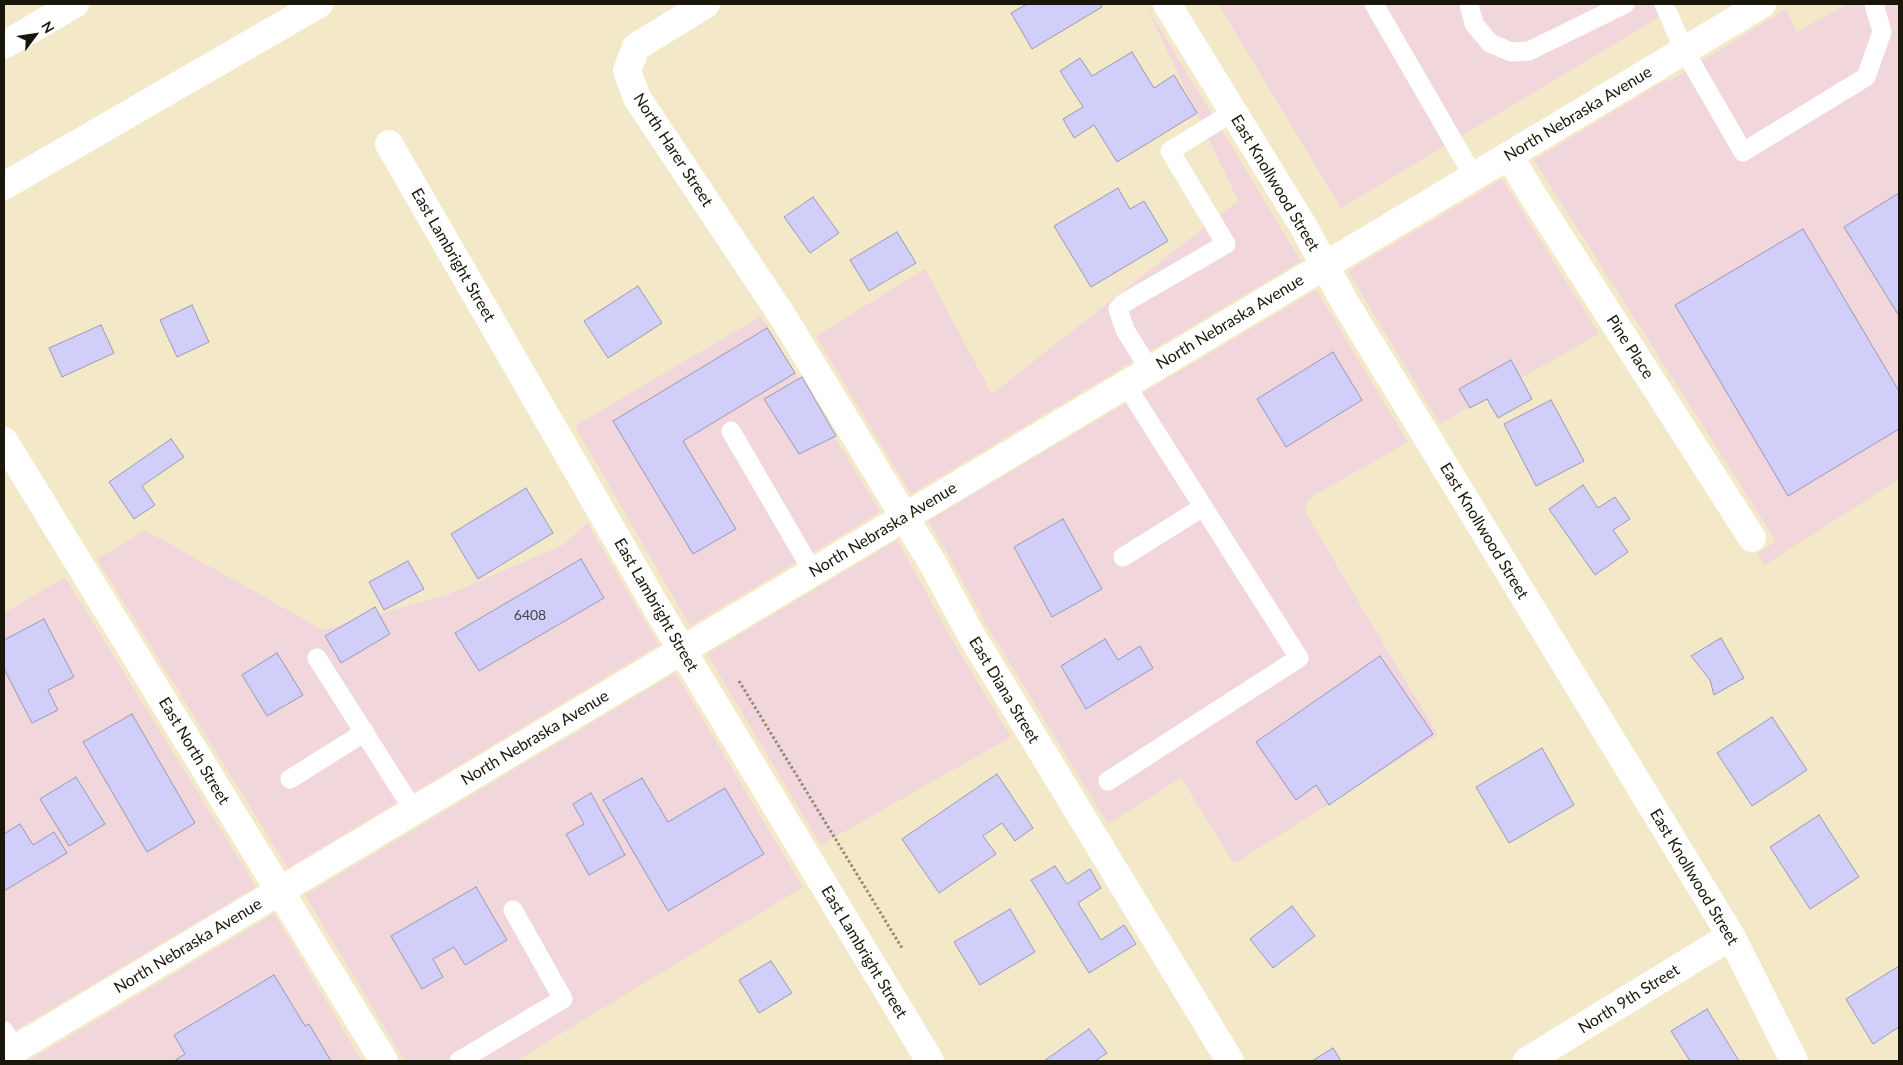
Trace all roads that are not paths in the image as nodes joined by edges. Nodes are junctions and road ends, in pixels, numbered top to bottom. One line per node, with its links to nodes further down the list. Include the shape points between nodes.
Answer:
1 (75, 4): 11 (main road)
2 (319, 4): 17 (main road)
3 (706, 4): 19 (main road, North Harer Street, via 636,47 627,71 638,98)
4 (1166, 4): 13 (main road, East Knollwood Street)
5 (1374, 4): 16 (lane)
6 (1469, 4): 7 (lane, via 1474,24 1490,43 1511,52 1529,51)
7 (1625, 4)
8 (1664, 4): 12 (lane)
9 (1762, 4): 12 (main road, North Nebraska Avenue)
10 (1874, 4): 12 (lane, via 1882,32 1866,77 1743,152)
11 (4, 45)
12 (1684, 50): 15 (main road, North Nebraska Avenue)
13 (1233, 112): 18 (main road, East Knollwood Street); 20 (lane, via 1170,151 1226,244 1118,309 1125,330)
14 (389, 144): 29 (main road, East Lambright Street)
15 (1509, 155): 16 (main road, North Nebraska Avenue); 26 (main road, Pine Place)
16 (1474, 176): 18 (main road, North Nebraska Avenue)
17 (4, 186)
18 (1324, 266): 20 (main road, North Nebraska Avenue); 37 (main road, East Knollwood Street)
19 (783, 317): 25 (main road, East Diana Street)
20 (1150, 370): 21 (main road, North Nebraska Avenue)
21 (1126, 385): 24 (lane); 25 (main road, North Nebraska Avenue)
22 (731, 431): 28 (lane)
23 (4, 441): 35 (main road, East North Street)
24 (1203, 507): 27 (lane); 33 (lane, via 1299,658)
25 (904, 517): 28 (main road, North Nebraska Avenue); 42 (main road, East Diana Street, via 970,634)
26 (1752, 538)
27 (1123, 557)
28 (813, 572): 29 (main road, North Nebraska Avenue)
29 (683, 650): 34 (main road, North Nebraska Avenue); 41 (main road, East Lambright Street)
30 (317, 658): 31 (lane)
31 (365, 732): 32 (lane); 34 (lane)
32 (290, 779)
33 (1108, 781)
34 (414, 811): 35 (main road, North Nebraska Avenue)
35 (281, 891): 38 (main road, North Nebraska Avenue); 39 (main road, East North Street)
36 (513, 910): 40 (lane, via 563,999)
37 (1731, 936): 43 (main road, North 9th Street); 44 (main road, East Knollwood Street)
38 (8, 1046)
39 (384, 1061)
40 (459, 1061)
41 (930, 1061)
42 (1230, 1061)
43 (1527, 1061)
44 (1794, 1061)

